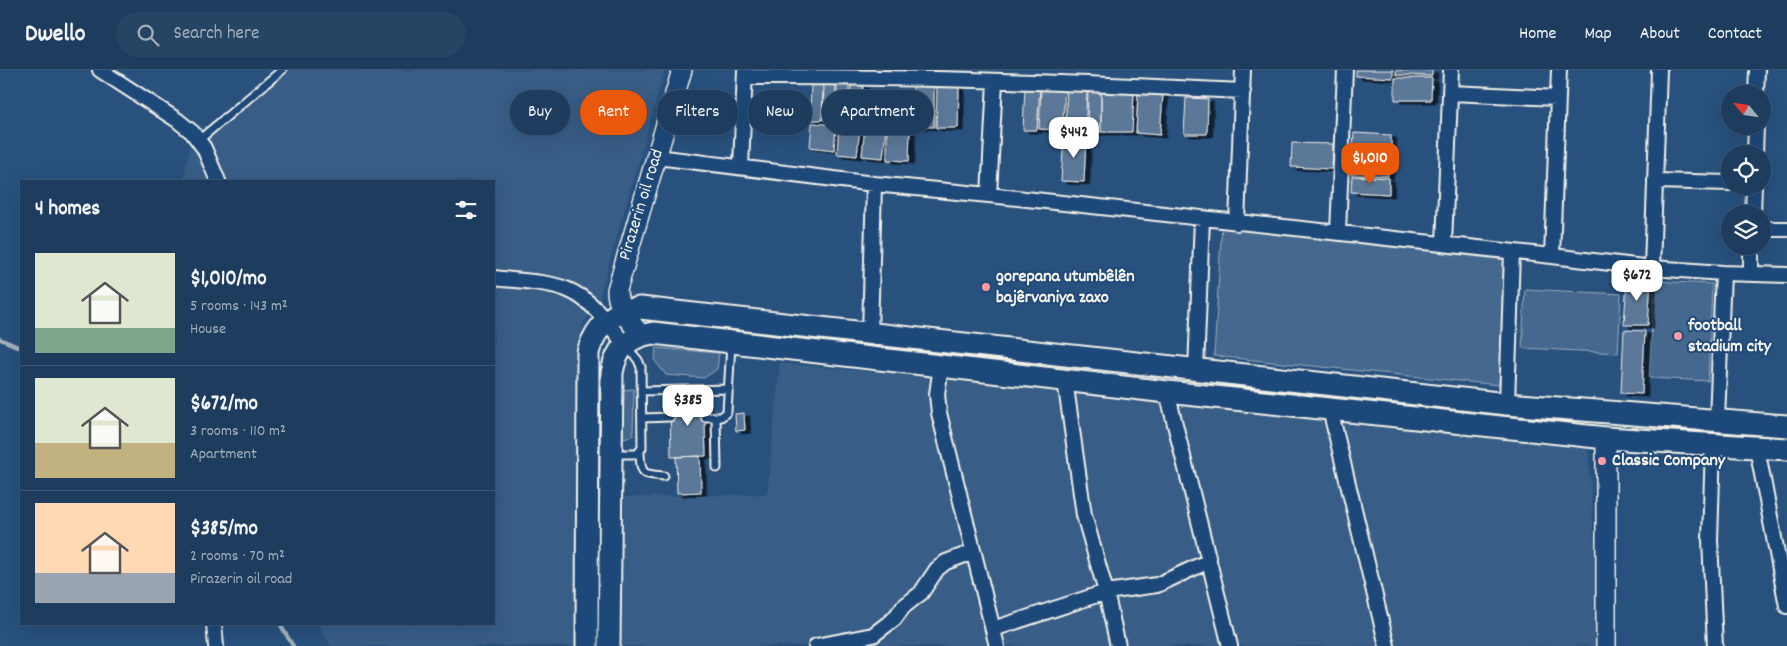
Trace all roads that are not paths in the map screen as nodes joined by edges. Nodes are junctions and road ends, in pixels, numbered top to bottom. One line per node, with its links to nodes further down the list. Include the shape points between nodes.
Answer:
1 (100, 70): 19 (street, via 177,120)
2 (282, 70): 19 (lane)
3 (682, 70): 20 (main road, Pirazerin oil road)
4 (1243, 70): 16 (street)
5 (1345, 70): 31 (street)
6 (1451, 70): 17 (street)
7 (1560, 70): 18 (street)
8 (1659, 70): 23 (street)
9 (1757, 70): 15 (street)
10 (745, 73): 11 (street); 21 (street)
11 (845, 73): 12 (street)
12 (945, 74): 14 (street)
13 (1044, 76): 14 (street); 16 (street)
14 (995, 81): 26 (street)
15 (1756, 85)
16 (1243, 91): 28 (street)
17 (1450, 93): 18 (street); 32 (street)
18 (1558, 98): 35 (street)
19 (199, 140): 22 (street)
20 (657, 157): 21 (street); 41 (main road, Pirazerin oil road, via 618,290)
21 (741, 167): 25 (street)
22 (218, 180)
23 (1655, 181): 24 (street); 36 (street)
24 (1721, 183)
25 (874, 184): 26 (street); 42 (street)
26 (989, 195): 27 (street)
27 (1202, 219): 28 (street); 46 (street)
28 (1237, 223): 31 (street)
29 (1771, 229): 30 (street)
30 (1787, 229)
31 (1338, 232): 32 (street)
32 (1444, 244): 33 (street)
33 (1512, 252): 35 (street); 51 (street)
34 (1751, 255): 38 (street)
35 (1552, 256): 36 (street)
36 (1652, 268): 37 (street)
37 (1723, 274): 38 (street); 57 (street)
38 (1750, 274): 39 (street)
39 (1787, 275)
40 (495, 278): 41 (street, via 553,285)
41 (615, 316): 42 (main road, via 640,308); 43 (main road, Pirazerin oil road); 74 (main road, via 598,330 588,352)
42 (870, 334): 46 (main road)
43 (633, 340): 44 (main road, via 653,333); 49 (lane, via 640,363); 64 (main road, via 614,362 612,372)
44 (731, 342): 45 (main road); 48 (lane)
45 (941, 366): 47 (main road); 67 (street, via 937,394 939,413)
46 (1196, 370): 51 (main road)
47 (1065, 380): 50 (main road); 69 (street, via 1084,515)
48 (729, 389): 49 (lane); 55 (lane, via 727,412)
49 (642, 391): 56 (lane)
50 (1167, 392): 52 (main road); 68 (street)
51 (1507, 404): 57 (main road)
52 (1330, 409): 59 (main road); 80 (street)
53 (670, 417): 56 (lane)
54 (705, 417): 55 (lane)
55 (716, 417): 65 (lane)
56 (642, 418): 63 (lane)
57 (1717, 420): 58 (main road)
58 (1787, 426)
59 (1606, 438): 60 (main road); 81 (main road)
60 (1713, 445): 61 (main road); 82 (street, via 1710,540)
61 (1757, 448): 62 (main road); 70 (street)
62 (1787, 449)
63 (640, 452): 64 (lane, via 634,455); 66 (lane, via 642,472)
64 (611, 454): 75 (main road)
65 (717, 468)
66 (664, 476)
67 (973, 552): 72 (street); 76 (street, via 937,569 921,593 873,636)
68 (1209, 561): 69 (street, via 1157,585); 79 (street)
69 (1106, 592): 72 (street); 78 (street)
70 (1787, 606)
71 (214, 625): 73 (street)
72 (993, 629): 77 (street)
73 (216, 646)
74 (587, 646)
75 (609, 646)
76 (816, 646)
77 (997, 646)
78 (1118, 646)
79 (1230, 646)
80 (1387, 646)
81 (1606, 646)
82 (1715, 646)

